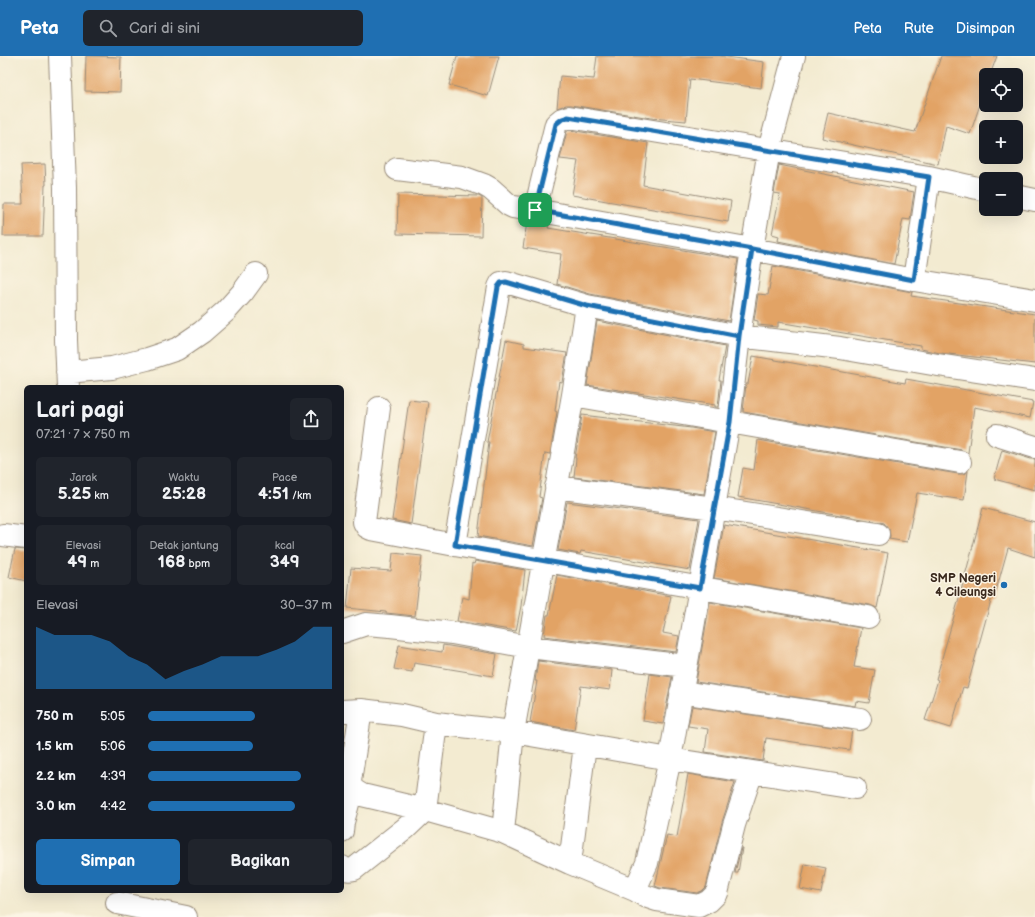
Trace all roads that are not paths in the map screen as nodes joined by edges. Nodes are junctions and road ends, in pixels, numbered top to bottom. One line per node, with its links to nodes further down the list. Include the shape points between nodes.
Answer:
1 (60, 56): 16 (street, via 65,188)
2 (792, 56): 3 (street)
3 (769, 150): 5 (street); 9 (street, via 568,117 556,124); 10 (street)
4 (397, 169): 9 (street, via 462,177 491,189 512,207)
5 (929, 177): 6 (street); 12 (street)
6 (979, 188)
7 (1023, 197): 8 (street)
8 (1035, 200)
9 (535, 210): 10 (street)
10 (752, 249): 12 (street); 15 (street)
11 (256, 274): 16 (street, via 226,311 177,349)
12 (914, 280): 13 (street)
13 (1035, 300)
14 (587, 306): 15 (street); 18 (street); 29 (street, via 506,282 498,287)
15 (739, 336): 17 (street, via 840,348); 20 (street)
16 (67, 380)
17 (1035, 380)
18 (573, 395): 20 (street); 24 (street)
19 (379, 408): 29 (street, via 364,522 371,529)
20 (730, 422): 23 (street); 25 (street)
21 (997, 435): 22 (street)
22 (1035, 447)
23 (960, 462)
24 (556, 487): 25 (street); 30 (street)
25 (714, 508): 26 (street); 31 (street)
26 (878, 534)
27 (3, 535): 28 (street)
28 (24, 538)
29 (455, 545): 30 (street)
30 (544, 560): 31 (street); 34 (street)
31 (700, 588): 32 (street); 35 (street)
32 (868, 617)
33 (344, 631): 34 (street, via 366,624 377,624 445,632)
34 (529, 647): 35 (street); 40 (street)
35 (686, 666): 36 (street)
36 (681, 692): 38 (street); 42 (street)
37 (351, 711): 39 (street, via 402,715); 45 (street)
38 (860, 719)
39 (436, 723): 40 (street); 46 (street)
40 (514, 732): 41 (street); 48 (street)
41 (585, 745): 42 (street); 49 (street)
42 (670, 759): 43 (street); 51 (street, via 647,863)
43 (752, 772): 44 (street); 51 (street, via 734,825 717,892 709,901 699,906 657,900)
44 (855, 788)
45 (352, 789): 46 (street, via 362,795); 47 (street)
46 (425, 810): 48 (street); 50 (street, via 354,869)
47 (344, 818)
48 (503, 832): 49 (street)
49 (570, 863): 51 (street)
50 (344, 868)
51 (635, 890)
52 (117, 904): 53 (street)
53 (186, 917)

